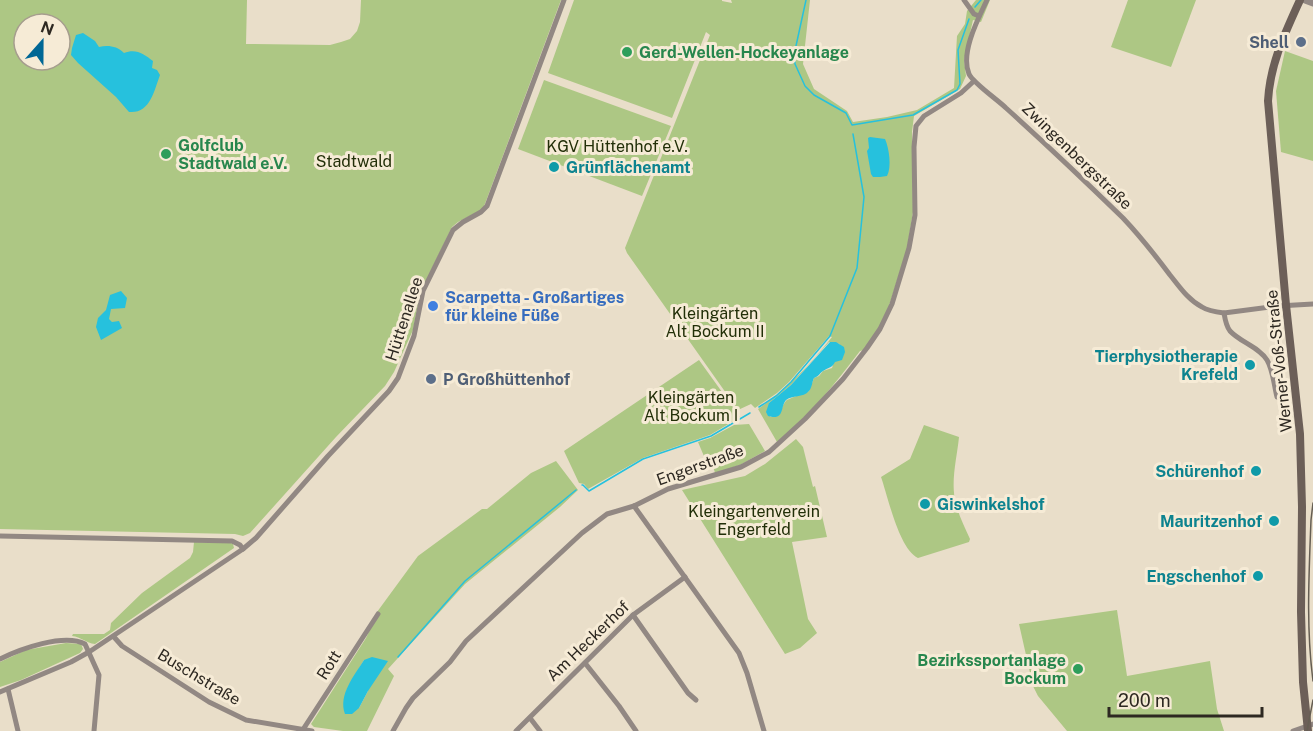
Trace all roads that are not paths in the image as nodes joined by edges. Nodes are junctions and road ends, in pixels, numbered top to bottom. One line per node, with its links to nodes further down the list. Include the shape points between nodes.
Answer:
1 (564, 0): 15 (street, Hüttenallee, via 487,206 453,230 423,291 414,336 398,378)
2 (963, 0): 7 (street)
3 (987, 0): 7 (street)
4 (1300, 0): 10 (main road, Werner-Voß-Straße, via 1275,59 1268,101)
5 (1305, 0): 6 (street)
6 (1313, 3)
7 (979, 16): 8 (street, via 967,61)
8 (974, 81): 11 (street, Zwingenbergstraße, via 1134,229 1186,295 1201,307); 13 (street, Engerstraße, via 916,126 915,215 909,248 884,321 843,379 769,452 741,467 668,489)
9 (1313, 304): 10 (street, Zwingenbergstraße)
10 (1286, 305): 11 (street, Zwingenbergstraße); 27 (main road, Werner-Voß-Straße, via 1300,434 1301,612)
11 (1224, 313): 12 (street, via 1231,332 1266,359)
12 (1277, 397)
13 (634, 506): 16 (street); 32 (street, Engerstraße, via 607,514 558,555 466,641 413,698)
14 (0, 536): 15 (street, via 232,542)
15 (243, 549): 19 (street, Hüttenallee)
16 (685, 577): 18 (street, Am Heckerhof); 36 (street, via 739,653)
17 (378, 614): 28 (street, Rott)
18 (633, 615): 22 (street, Am Heckerhof); 25 (street)
19 (114, 637): 20 (street, Hüttenallee); 28 (street, Buschstraße, via 122,646 223,710 246,720)
20 (89, 652): 21 (street, via 86,644 71,640 32,646); 23 (street, Hüttenallee); 30 (street, via 99,675)
21 (0, 659)
22 (585, 663): 26 (street, Am Heckerhof); 35 (street)
23 (8, 689): 24 (street, Hüttenallee); 29 (street)
24 (0, 692)
25 (696, 700)
26 (530, 718): 33 (street, Am Heckerhof); 34 (street)
27 (1310, 728): 37 (street)
28 (303, 730): 31 (street, Buschstraße)
29 (18, 731)
30 (94, 731)
31 (312, 731)
32 (393, 731)
33 (516, 731)
34 (540, 731)
35 (636, 731)
36 (764, 731)
37 (1293, 731)

